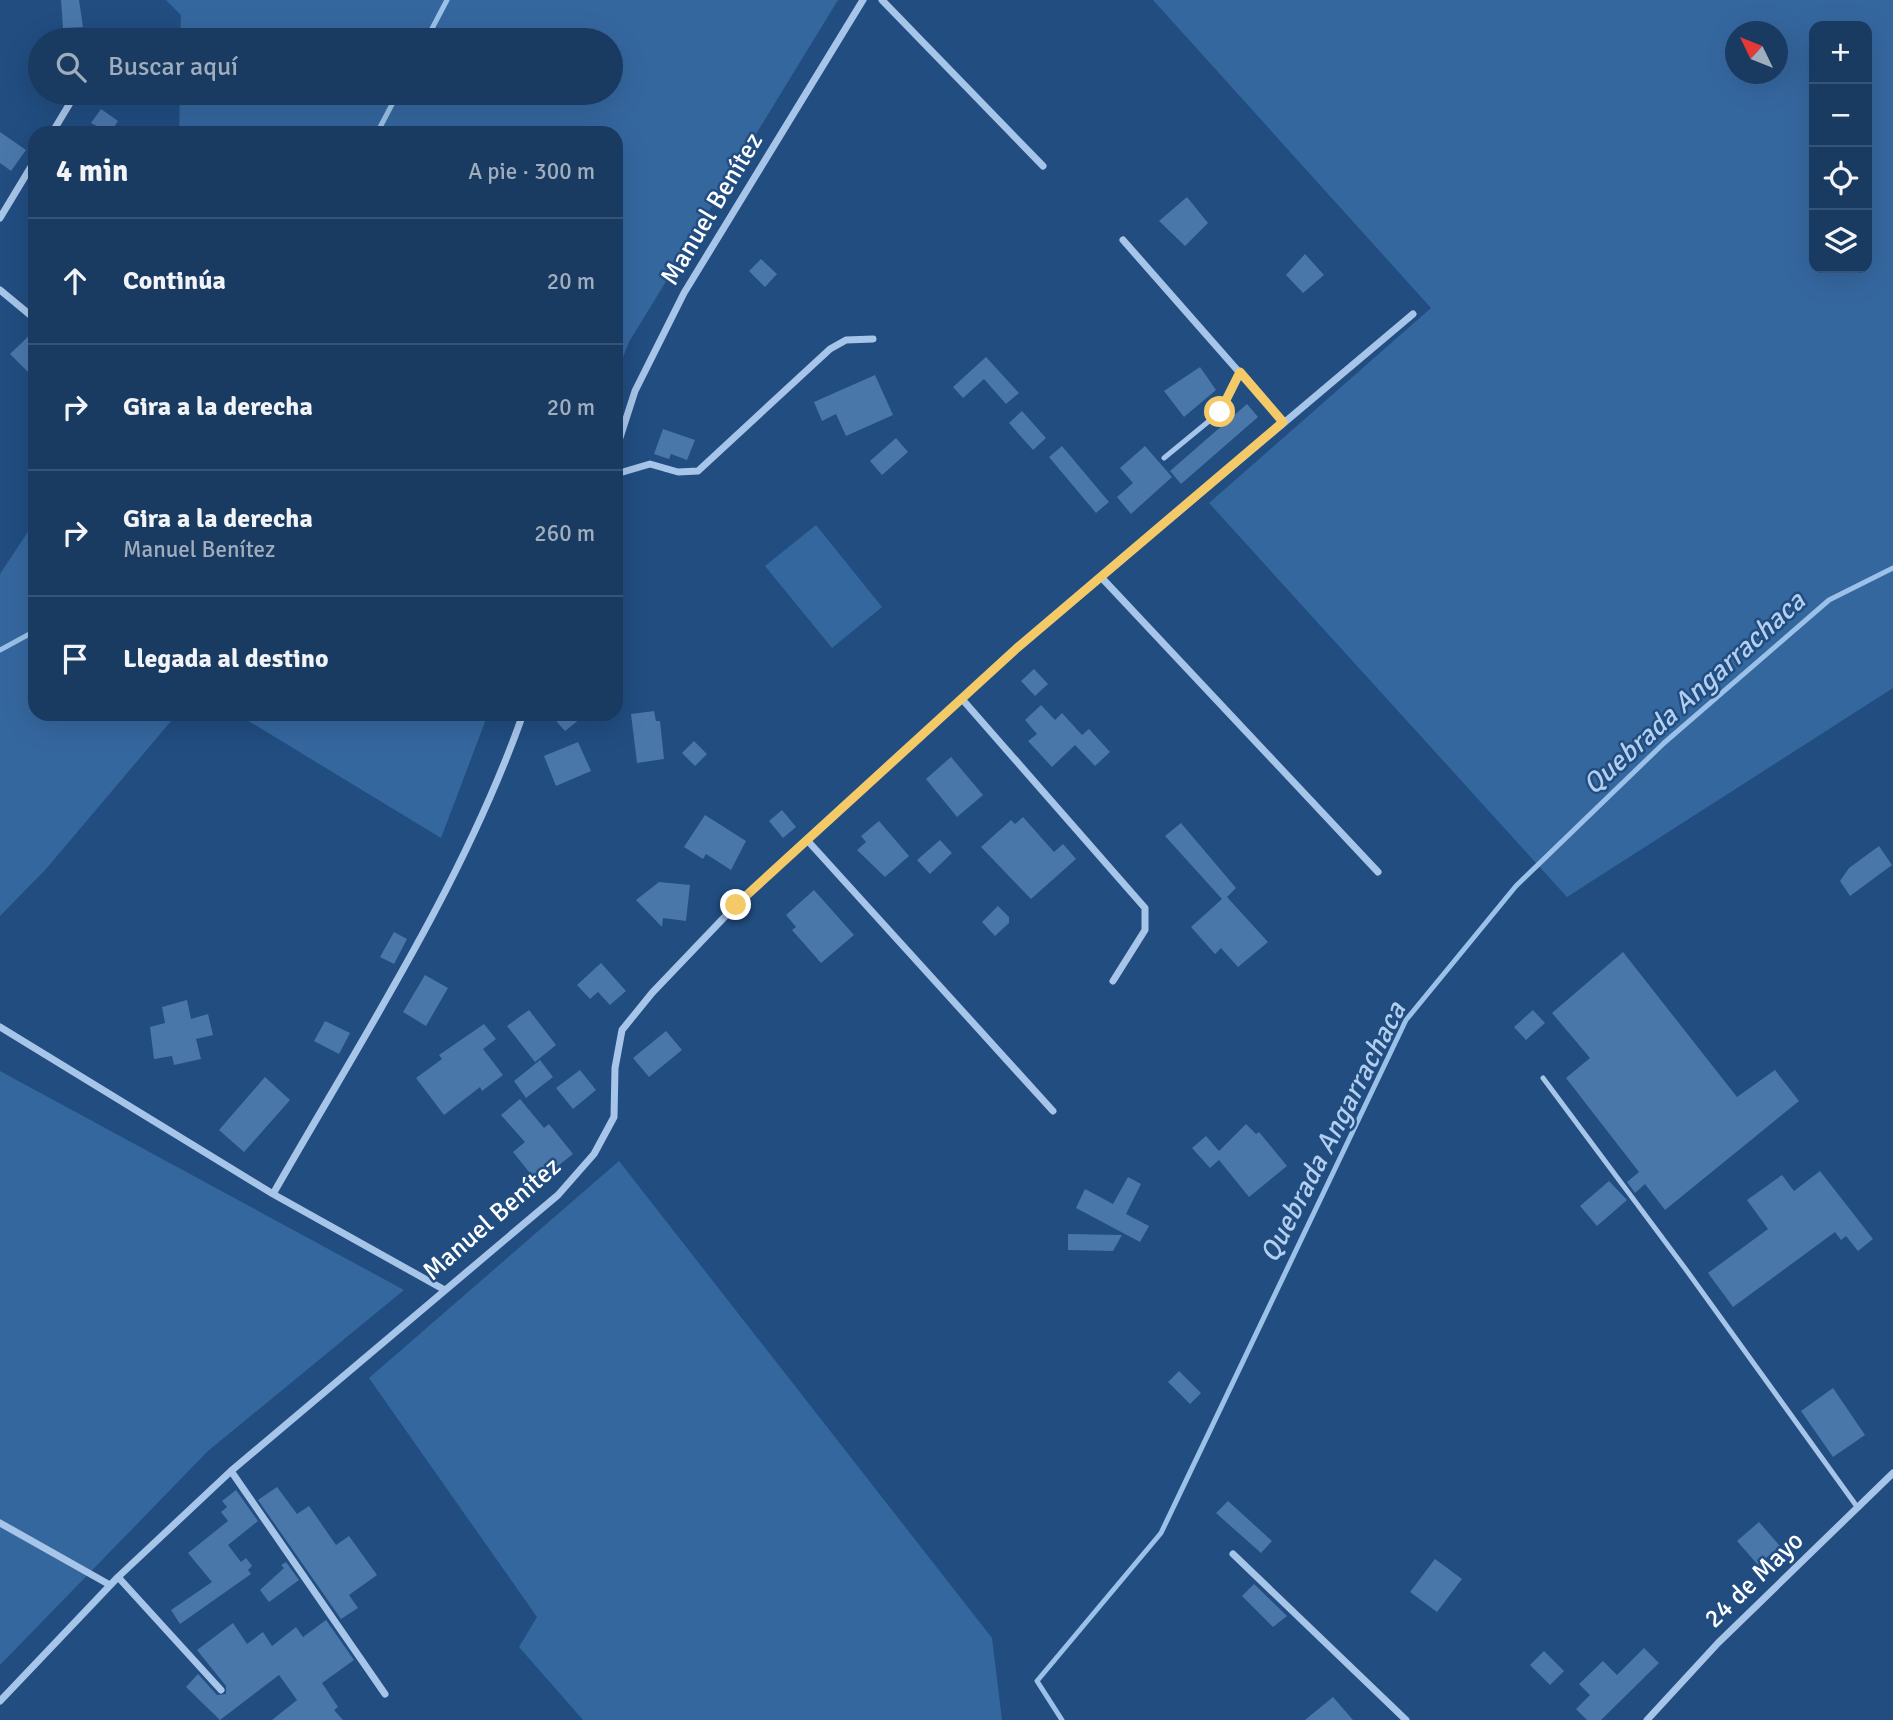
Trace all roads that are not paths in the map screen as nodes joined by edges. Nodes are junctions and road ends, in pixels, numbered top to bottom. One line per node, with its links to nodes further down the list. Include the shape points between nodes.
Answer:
1 (863, 0): 15 (street, Manuel Benítez, via 684,293 635,391)
2 (882, 0): 5 (street)
3 (69, 105): 4 (street)
4 (56, 126)
5 (1043, 166)
6 (28, 172): 7 (street)
7 (0, 218)
8 (1123, 240): 13 (street)
9 (0, 290): 10 (street)
10 (28, 313)
11 (1413, 314): 14 (street, Manuel Benítez)
12 (873, 339): 17 (street, via 846,340 830,349 698,471 678,472 650,464)
13 (1240, 372): 14 (street); 16 (lane, via 1220,412)
14 (1283, 422): 18 (street, Manuel Benítez)
15 (623, 428)
16 (1164, 458)
17 (623, 472)
18 (1101, 577): 19 (street, Manuel Benítez); 22 (street)
19 (962, 699): 21 (street, Manuel Benítez); 23 (street, via 1145,908 1145,930)
20 (520, 721): 27 (street, via 474,833)
21 (807, 840): 26 (street); 28 (street, Manuel Benítez, via 736,905 622,1030 614,1117 594,1154 558,1195)
22 (1378, 872)
23 (1113, 981)
24 (0, 1027): 27 (street)
25 (1543, 1078): 31 (lane)
26 (1053, 1111)
27 (273, 1194): 28 (street)
28 (443, 1289): 29 (street, Manuel Benítez)
29 (231, 1471): 34 (street, Manuel Benítez); 37 (street)
30 (1893, 1473): 31 (street, 24 de Mayo)
31 (1858, 1507): 40 (street, 24 de Mayo, via 1718,1643)
32 (0, 1523): 35 (street)
33 (1233, 1554): 39 (street)
34 (118, 1577): 35 (street, Manuel Benítez); 36 (street)
35 (110, 1585): 38 (street, Manuel Benítez)
36 (221, 1690)
37 (386, 1694)
38 (0, 1701)
39 (1406, 1720)
40 (1647, 1720)

